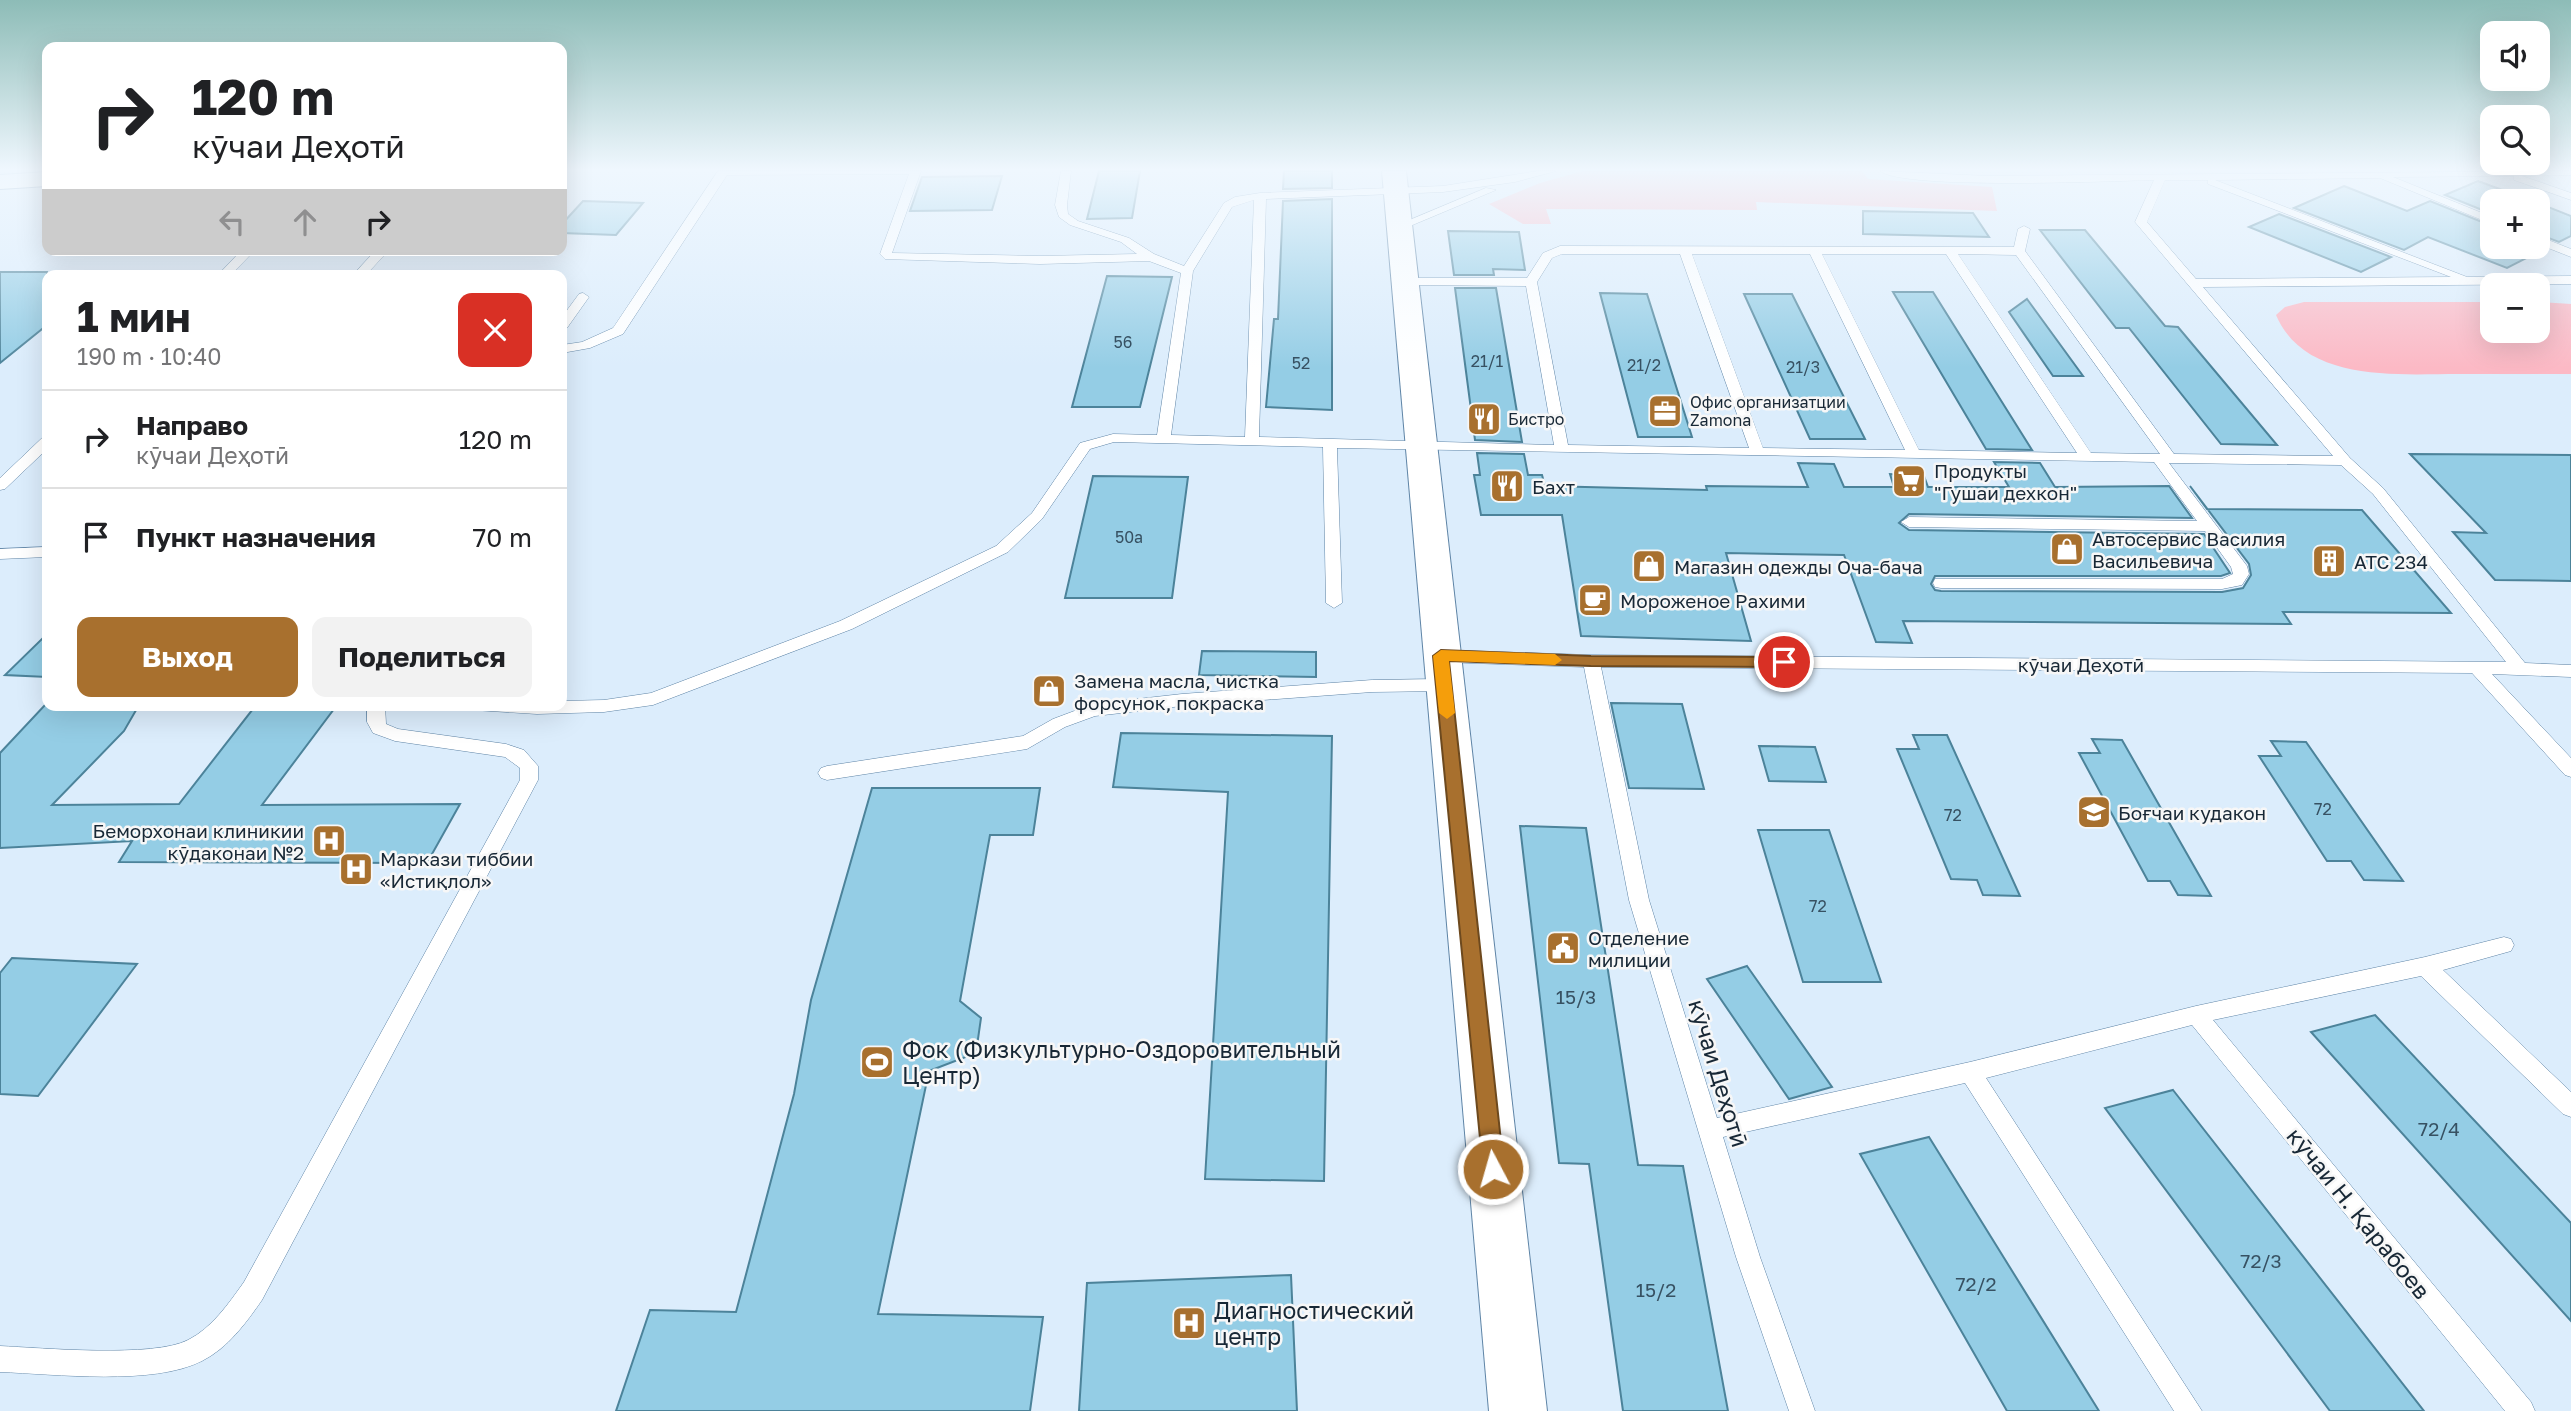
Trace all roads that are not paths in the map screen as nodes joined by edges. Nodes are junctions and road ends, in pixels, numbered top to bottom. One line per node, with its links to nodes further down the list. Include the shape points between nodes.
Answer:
1 (680, 237): 29 (lane, via 618,331)
2 (892, 237): 18 (lane, via 889,256)
3 (1116, 237): 18 (lane)
4 (1208, 237): 21 (lane)
5 (1259, 237): 31 (lane)
6 (1400, 237): 23 (street)
7 (2022, 237): 12 (lane)
8 (2153, 237): 26 (lane)
9 (2356, 237): 24 (lane)
10 (2550, 245): 15 (lane)
11 (1685, 251): 14 (lane); 25 (lane, via 1560,250 1547,256); 36 (lane)
12 (2019, 251): 13 (lane); 39 (lane)
13 (1950, 252): 14 (lane); 38 (lane)
14 (1815, 253): 37 (lane)
15 (2571, 253)
16 (243, 256): 19 (lane)
17 (377, 256): 20 (lane)
18 (1150, 257): 21 (lane)
19 (228, 270)
20 (364, 270)
21 (1187, 271): 30 (lane)
22 (2571, 280): 24 (lane)
23 (1405, 281): 25 (lane); 34 (street)
24 (2471, 281): 26 (lane)
25 (1531, 282): 35 (lane)
26 (2190, 283): 40 (lane)
27 (583, 297): 28 (lane)
28 (567, 318)
29 (567, 348)
30 (1163, 439): 31 (lane); 53 (lane, via 1113,438 1085,446 1037,516 1002,548 846,625 653,699)
31 (1252, 442): 32 (lane)
32 (1330, 444): 34 (lane); 47 (lane)
33 (42, 446): 41 (lane)
34 (1423, 448): 35 (lane); 50 (street)
35 (1562, 449): 36 (lane)
36 (1758, 453): 37 (lane)
37 (1914, 454): 38 (lane)
38 (2087, 457): 39 (lane)
39 (2164, 458): 40 (lane); 43 (lane)
40 (2345, 461): 51 (lane, via 2378,491)
41 (0, 486)
42 (1909, 522): 43 (lane)
43 (2209, 526): 46 (lane, via 2239,566 2241,574 2236,581)
44 (42, 552): 45 (lane)
45 (0, 554)
46 (1941, 583)
47 (1334, 603)
48 (1591, 661): 49 (lane, кӯчаи Деҳотӣ); 50 (lane, кӯчаи Деҳотӣ); 62 (lane, кӯчаи Деҳотӣ, via 1639,900)
49 (2476, 667): 51 (lane, кӯчаи Деҳотӣ); 55 (lane)
50 (1442, 670): 56 (lane, кӯчаи Деҳотӣ, via 1318,690 1093,710 1059,723 1027,743); 64 (street)
51 (2521, 670): 52 (lane, кӯчаи Деҳотӣ)
52 (2571, 671)
53 (567, 707)
54 (376, 711): 63 (lane, via 376,722 395,735 518,755 529,766 529,780 253,1291 218,1335 191,1353 169,1359)
55 (2571, 770)
56 (827, 773)
57 (2504, 945): 58 (lane)
58 (2425, 965): 59 (lane); 61 (lane)
59 (2196, 1015): 60 (lane); 67 (lane, кӯчаи Н. Қарабоев)
60 (1970, 1072): 62 (lane); 66 (lane)
61 (2571, 1107)
62 (1708, 1130): 65 (lane, кӯчаи Деҳотӣ)
63 (0, 1359)
64 (1518, 1411)
65 (1802, 1411)
66 (2189, 1411)
67 (2522, 1411)

